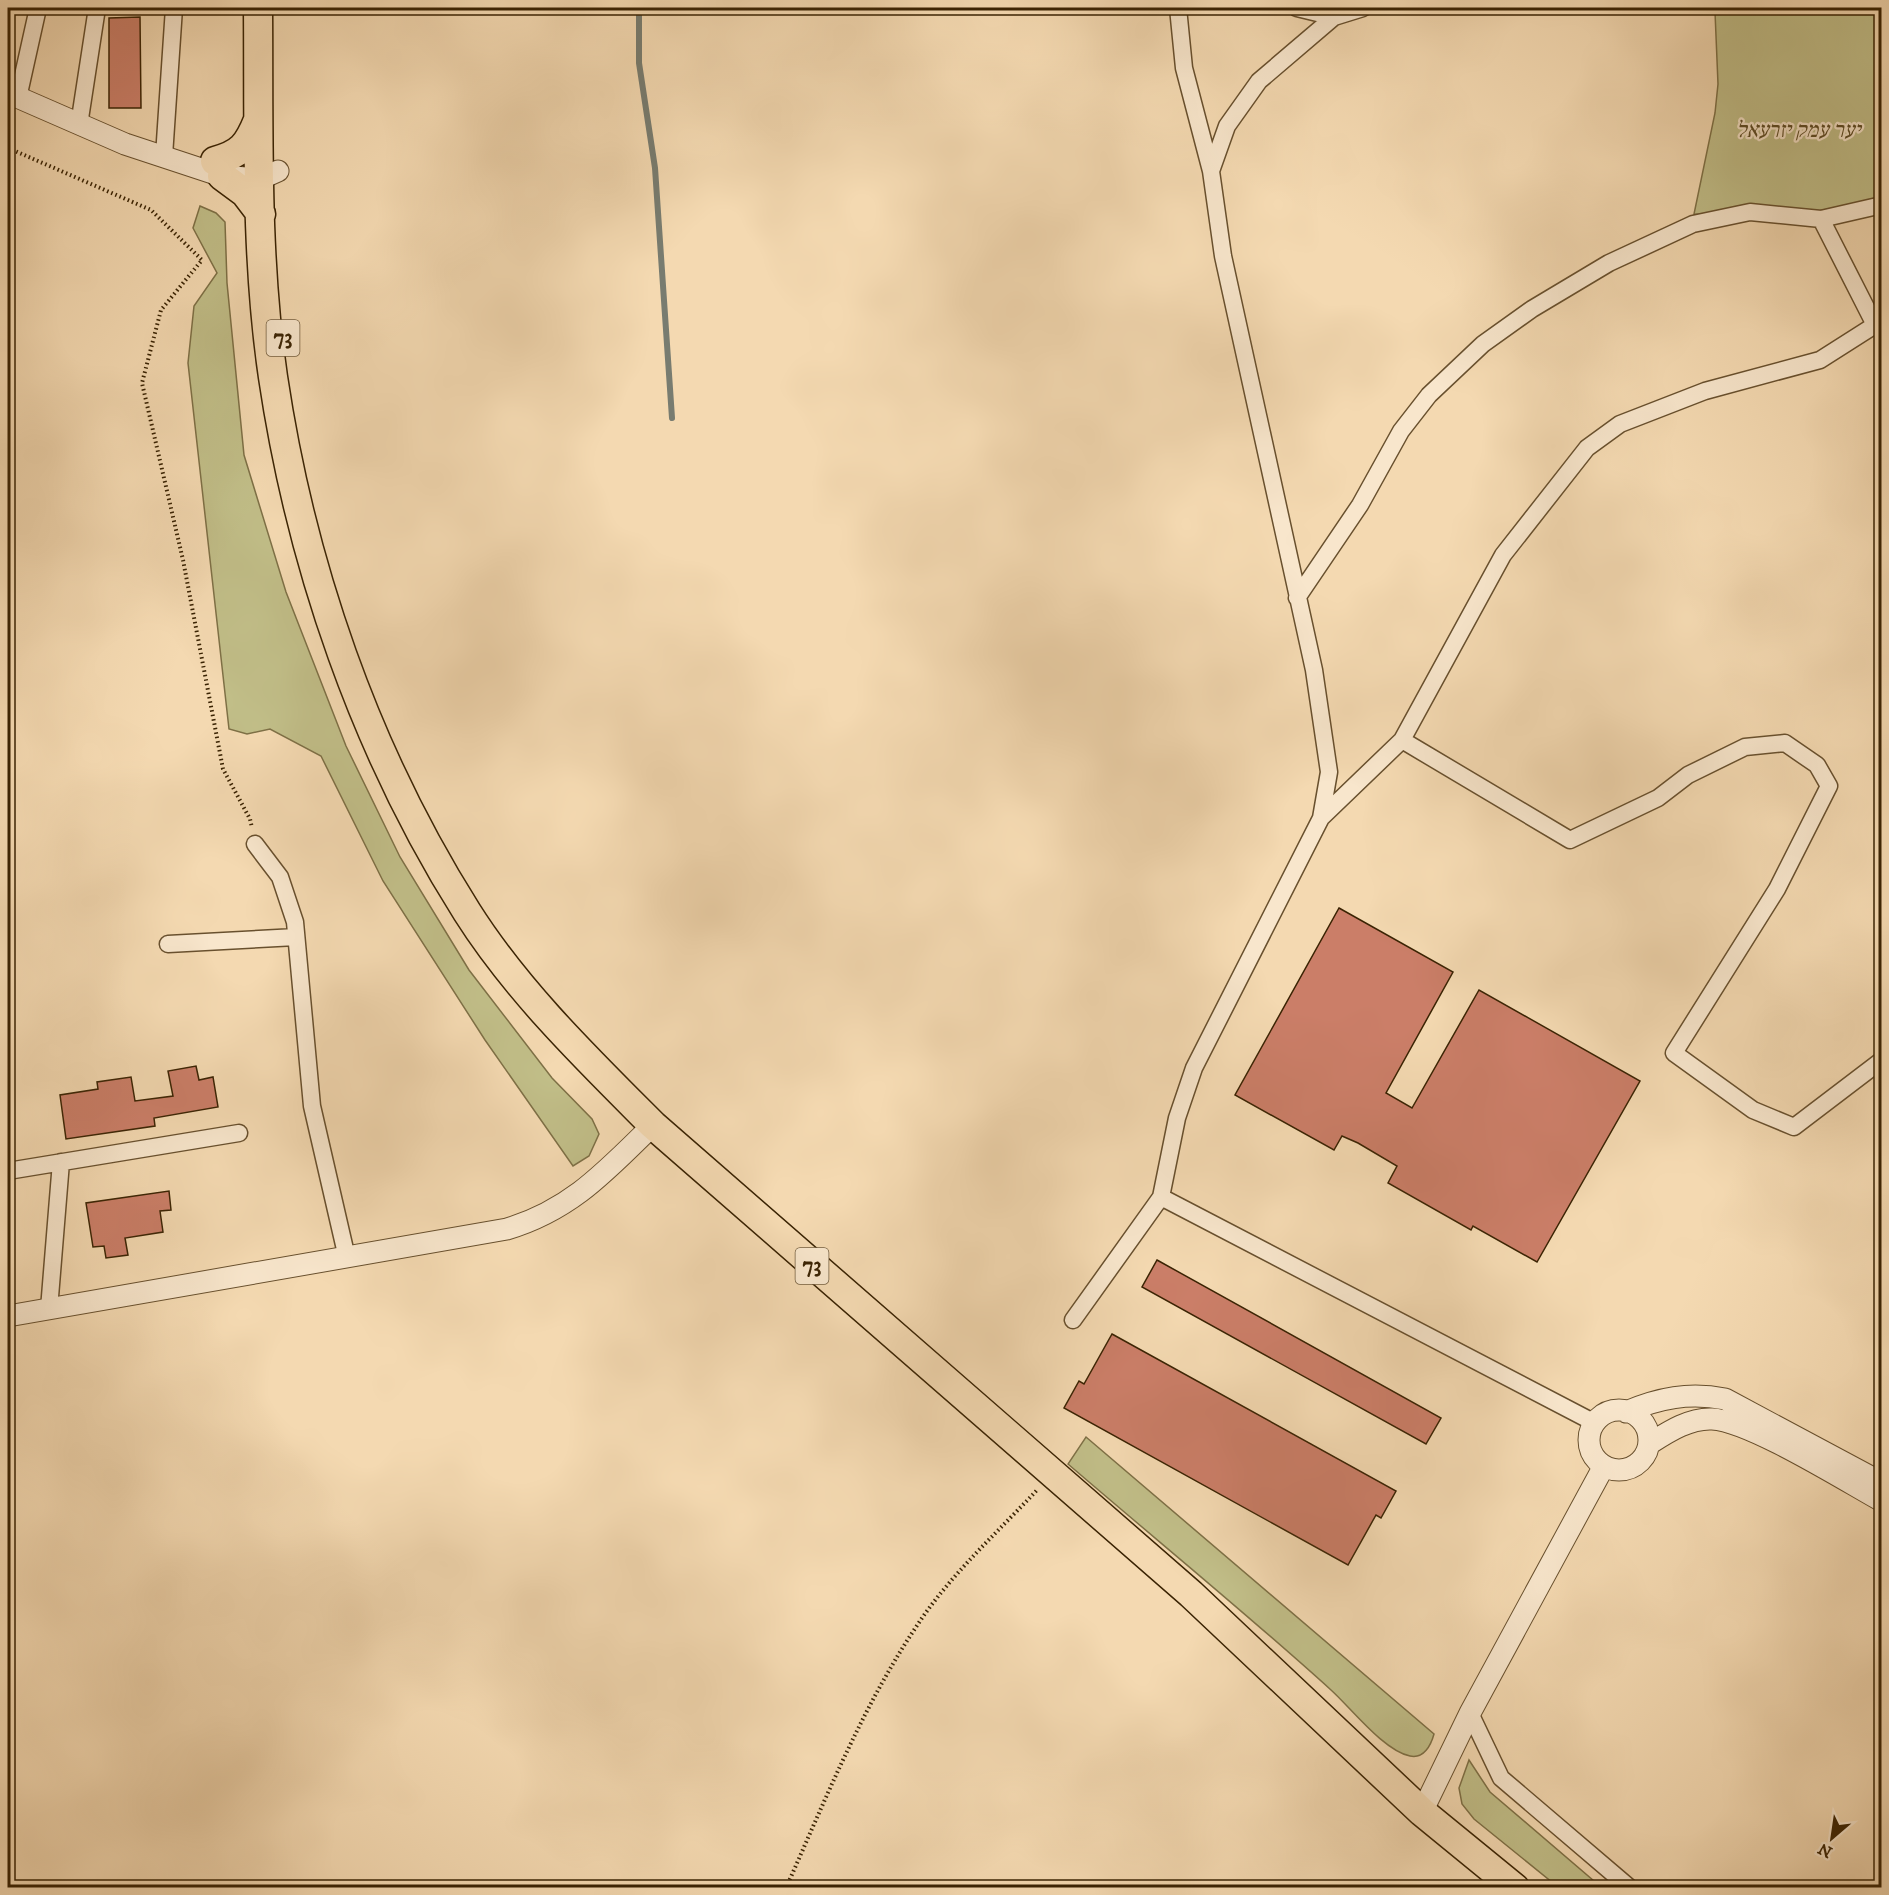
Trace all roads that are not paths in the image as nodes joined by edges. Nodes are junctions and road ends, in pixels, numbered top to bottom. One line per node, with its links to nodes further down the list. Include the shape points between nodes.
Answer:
1 (38, 8): 10 (street)
2 (97, 8): 12 (street)
3 (174, 8): 13 (street)
4 (258, 8): 11 (highway, 73)
5 (278, 8): 15 (highway, 73)
6 (1178, 8): 16 (street, via 1184,68)
7 (1298, 8): 9 (street)
8 (1363, 8): 9 (street)
9 (1334, 17): 16 (street, via 1259,81 1227,126)
10 (13, 95): 12 (street)
11 (259, 118): 14 (highway, via 246,144); 15 (highway, 73)
12 (79, 125): 13 (street)
13 (164, 156): 14 (street)
14 (218, 169): 15 (street); 18 (highway)
15 (266, 171): 18 (highway, 73); 20 (highway, 73)
16 (1212, 171): 21 (street, via 1223,256)
17 (1881, 205): 19 (street)
18 (261, 214): 20 (highway, 73, via 273,376)
19 (1821, 219): 21 (street, via 1750,213 1693,224 1609,263 1532,309 1483,345 1429,395 1401,431 1360,505); 22 (street, via 1875,325 1820,360 1705,391 1620,424 1587,448 1503,555)
20 (300, 504): 28 (highway, 73, via 318,587 345,662 378,744 440,865 468,913 524,987 581,1053)
21 (1297, 598): 23 (street, via 1326,737 1329,772)
22 (1402, 740): 23 (street); 27 (street, via 1570,840 1658,798 1688,775 1745,747 1785,743 1793,748 1817,765 1829,786 1777,889 1674,1053 1753,1110 1794,1128)
23 (1321, 818): 32 (street, via 1194,1068 1176,1118)
24 (255, 844): 25 (street, via 286,890 296,922)
25 (296, 937): 26 (street); 33 (street, via 312,1106)
26 (168, 944)
27 (1881, 1060)
28 (653, 1125): 33 (street, via 581,1194 534,1221 507,1230); 44 (highway, 73, via 1191,1594)
29 (239, 1133): 30 (street)
30 (61, 1162): 31 (street); 34 (street)
31 (8, 1171)
32 (1161, 1197): 36 (street); 38 (street)
33 (347, 1258): 34 (street)
34 (49, 1309): 35 (street)
35 (8, 1316)
36 (1073, 1320)
37 (1626, 1412): 38 (street, via 1611,1411); 39 (street, via 1645,1426); 41 (street, via 1669,1397 1706,1395 1725,1399)
38 (1595, 1423): 40 (street, via 1589,1442)
39 (1649, 1444): 40 (street, via 1641,1462 1632,1467 1613,1470); 42 (street, via 1691,1422 1728,1421)
40 (1604, 1466): 43 (street)
41 (1881, 1482)
42 (1881, 1501)
43 (1470, 1713): 44 (street); 46 (street, via 1501,1778)
44 (1422, 1812): 45 (highway, 73)
45 (1515, 1887)
46 (1630, 1887)

